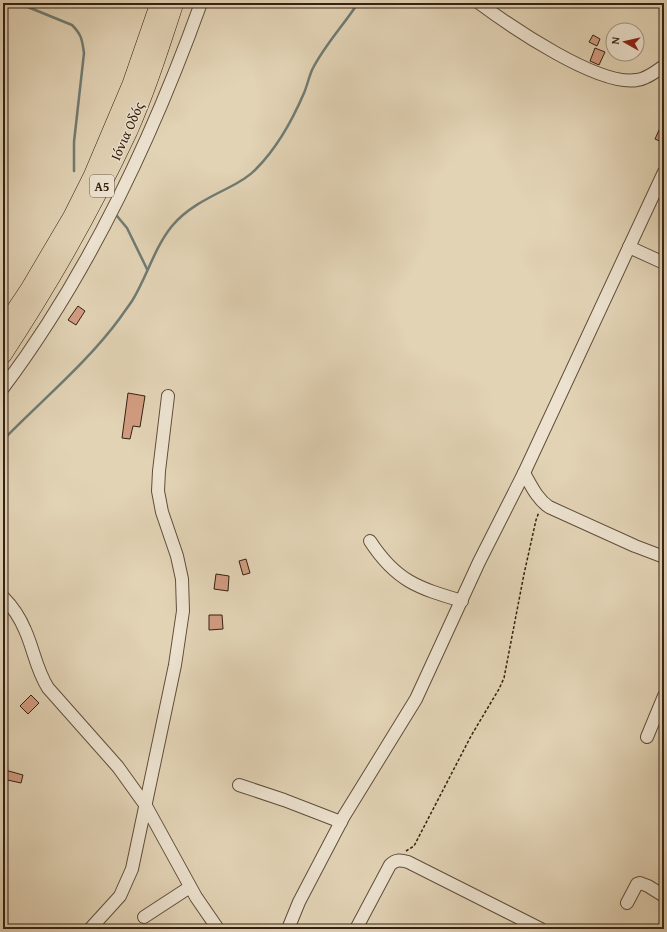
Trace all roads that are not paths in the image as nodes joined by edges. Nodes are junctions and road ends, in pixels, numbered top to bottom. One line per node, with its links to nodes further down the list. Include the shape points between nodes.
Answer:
1 (159, 3): 9 (highway, Ιόνια Οδός / Α5, via 131,84 89,182 66,227)
2 (175, 3): 10 (highway, Ιόνια Οδός / Α5, via 132,124 83,225)
3 (201, 3): 11 (street, via 167,95 119,199 47,325)
4 (479, 3): 5 (street, via 546,47 603,75 638,80)
5 (664, 66)
6 (664, 172): 7 (street)
7 (629, 247): 8 (street); 13 (street)
8 (664, 263)
9 (3, 328)
10 (3, 355)
11 (3, 388)
12 (168, 396): 21 (street, via 158,491 182,579 183,611 175,665)
13 (524, 473): 15 (street, via 543,503 552,509); 17 (street)
14 (370, 541): 17 (street, via 392,570 408,581)
15 (664, 557)
16 (3, 597): 21 (street, via 25,629 36,664 48,688 118,767)
17 (462, 601): 22 (street, via 416,699)
18 (664, 696): 19 (street)
19 (647, 737)
20 (239, 785): 22 (street)
21 (146, 806): 23 (street); 27 (street, via 135,858 126,884 120,896)
22 (341, 822): 29 (street, via 299,902)
23 (190, 887): 26 (street); 28 (street)
24 (664, 896): 25 (street, via 640,883)
25 (627, 902)
26 (144, 917)
27 (90, 929)
28 (218, 929)
29 (288, 929)
30 (356, 929): 31 (street, via 390,865 397,860 408,862)
31 (542, 929)

